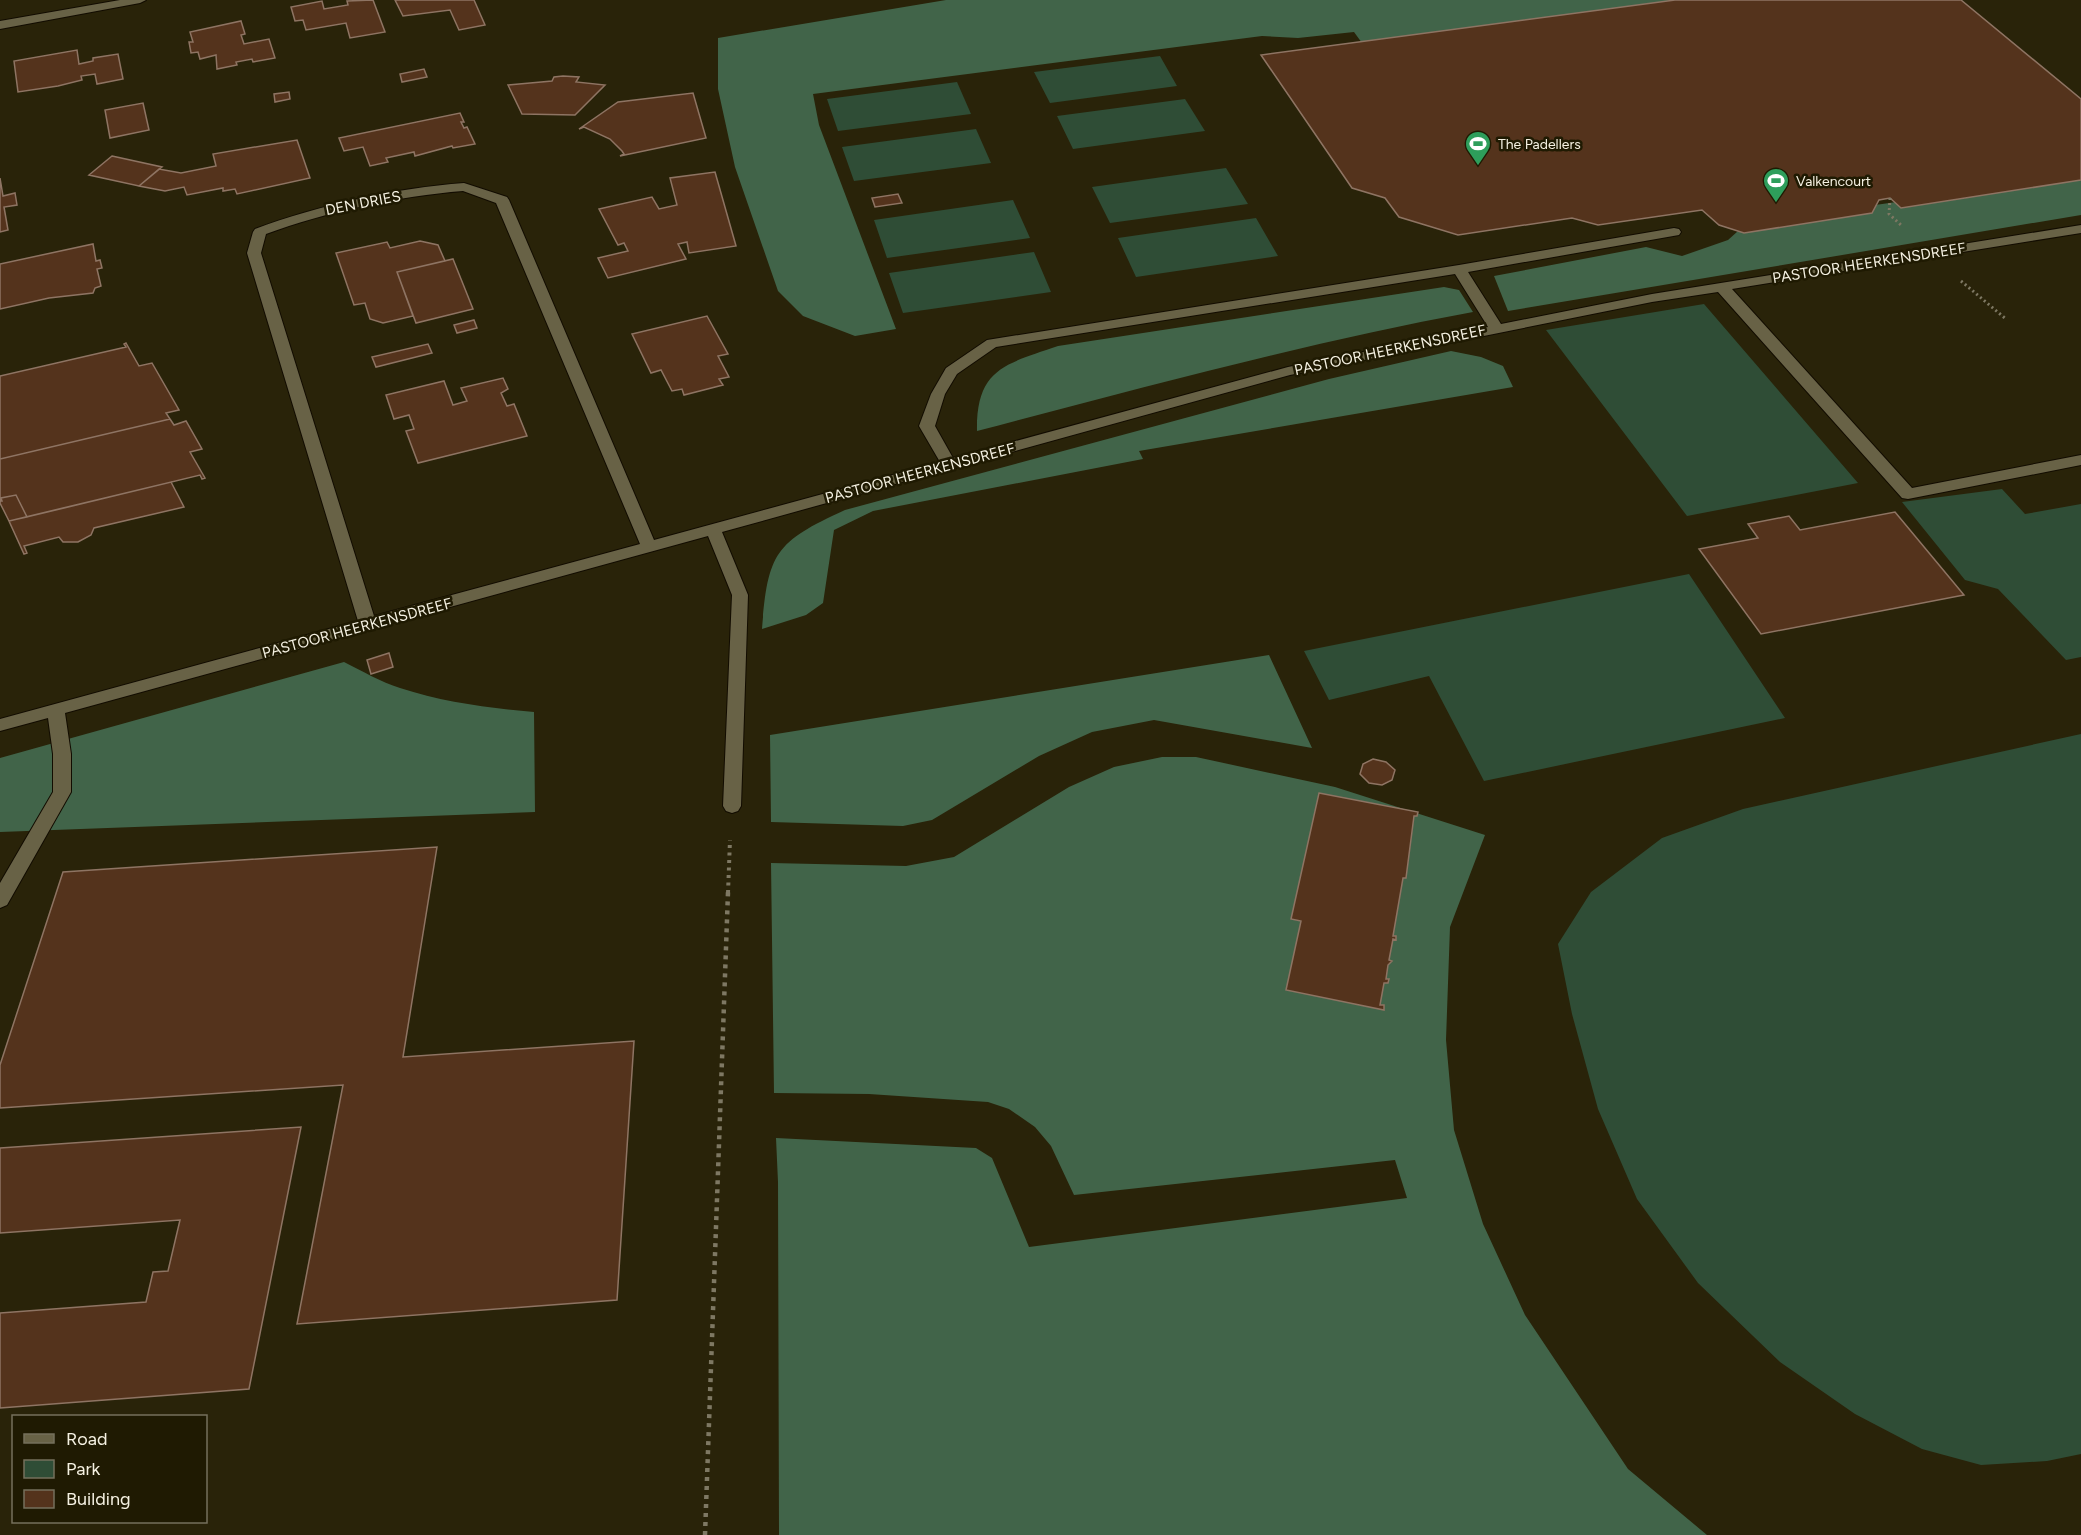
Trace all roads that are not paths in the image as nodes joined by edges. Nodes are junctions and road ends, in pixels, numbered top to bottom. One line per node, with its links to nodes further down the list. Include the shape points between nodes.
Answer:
1 (140, 0): 2 (street)
2 (0, 25)
3 (2081, 229): 6 (street, PASTOOR HEERKENSDREEF)
4 (1674, 232): 5 (street)
5 (1459, 269): 7 (street); 9 (street, via 992,343 951,371 927,426)
6 (1722, 287): 7 (street, PASTOOR HEERKENSDREEF); 8 (street, via 1908,494)
7 (1496, 328): 9 (street, PASTOOR HEERKENSDREEF, via 1288,371)
8 (2081, 460)
9 (950, 466): 10 (street, PASTOOR HEERKENSDREEF)
10 (713, 529): 11 (street, PASTOOR HEERKENSDREEF); 15 (street, via 740,595)
11 (649, 547): 12 (street, PASTOOR HEERKENSDREEF); 12 (street, DEN DRIES, via 502,200 464,187 437,189 305,215 260,232 254,253)
12 (368, 626): 13 (street, PASTOOR HEERKENSDREEF)
13 (56, 710): 14 (street, PASTOOR HEERKENSDREEF); 16 (street, via 63,754 62,792)
14 (0, 725)
15 (732, 806)
16 (0, 900)

